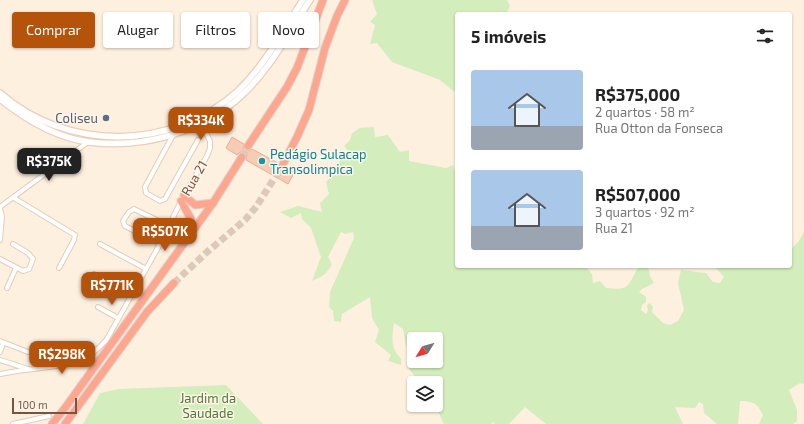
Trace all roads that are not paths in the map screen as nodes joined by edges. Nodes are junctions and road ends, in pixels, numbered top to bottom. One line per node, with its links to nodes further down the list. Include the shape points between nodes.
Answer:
1 (303, 0): 5 (main road, via 256,72 238,91 193,121 161,132 127,137 86,135 64,129 30,114)
2 (310, 0): 7 (main road, via 274,56 245,92 222,111)
3 (323, 0): 11 (highway, via 297,68)
4 (346, 0): 13 (highway, via 337,16 326,48 309,110)
5 (0, 93)
6 (0, 99): 10 (main road, via 28,119 53,131)
7 (194, 126): 8 (main road); 15 (street, Rua 21, via 205,131 210,148)
8 (173, 135): 9 (street, via 145,187 146,193 160,201 165,199); 10 (main road, via 143,142)
9 (198, 140)
10 (88, 142): 14 (street)
11 (248, 146)
12 (242, 157): 16 (highway)
13 (282, 166)
14 (14, 198): 17 (street); 26 (street, via 75,235)
15 (183, 198): 16 (highway, via 195,205); 18 (street, Rua 21); 19 (highway, via 191,220)
16 (213, 203): 19 (highway)
17 (0, 208): 20 (street)
18 (169, 226): 23 (street, Rua 21); 23 (street, via 134,209 123,222 125,226)
19 (190, 234): 42 (highway)
20 (0, 240)
21 (13, 244): 25 (street, via 33,259 26,271)
22 (100, 244): 27 (street)
23 (160, 244): 27 (street, Rua 21)
24 (0, 259): 25 (street)
25 (16, 268): 30 (street)
26 (59, 268)
27 (146, 269): 31 (street, Rua 21)
28 (94, 274): 31 (street)
29 (174, 283): 43 (highway, via 147,312)
30 (7, 288)
31 (132, 294): 33 (street, Rua 21)
32 (98, 307): 33 (street)
33 (118, 318): 38 (street, Rua 21, via 107,339 89,356 59,367)
34 (2, 342): 35 (street); 36 (street)
35 (0, 352)
36 (28, 352)
37 (0, 360): 38 (street)
38 (30, 370): 39 (street, Rua 21)
39 (0, 374)
40 (49, 416): 41 (street)
41 (14, 424)
42 (52, 424)
43 (65, 424)

